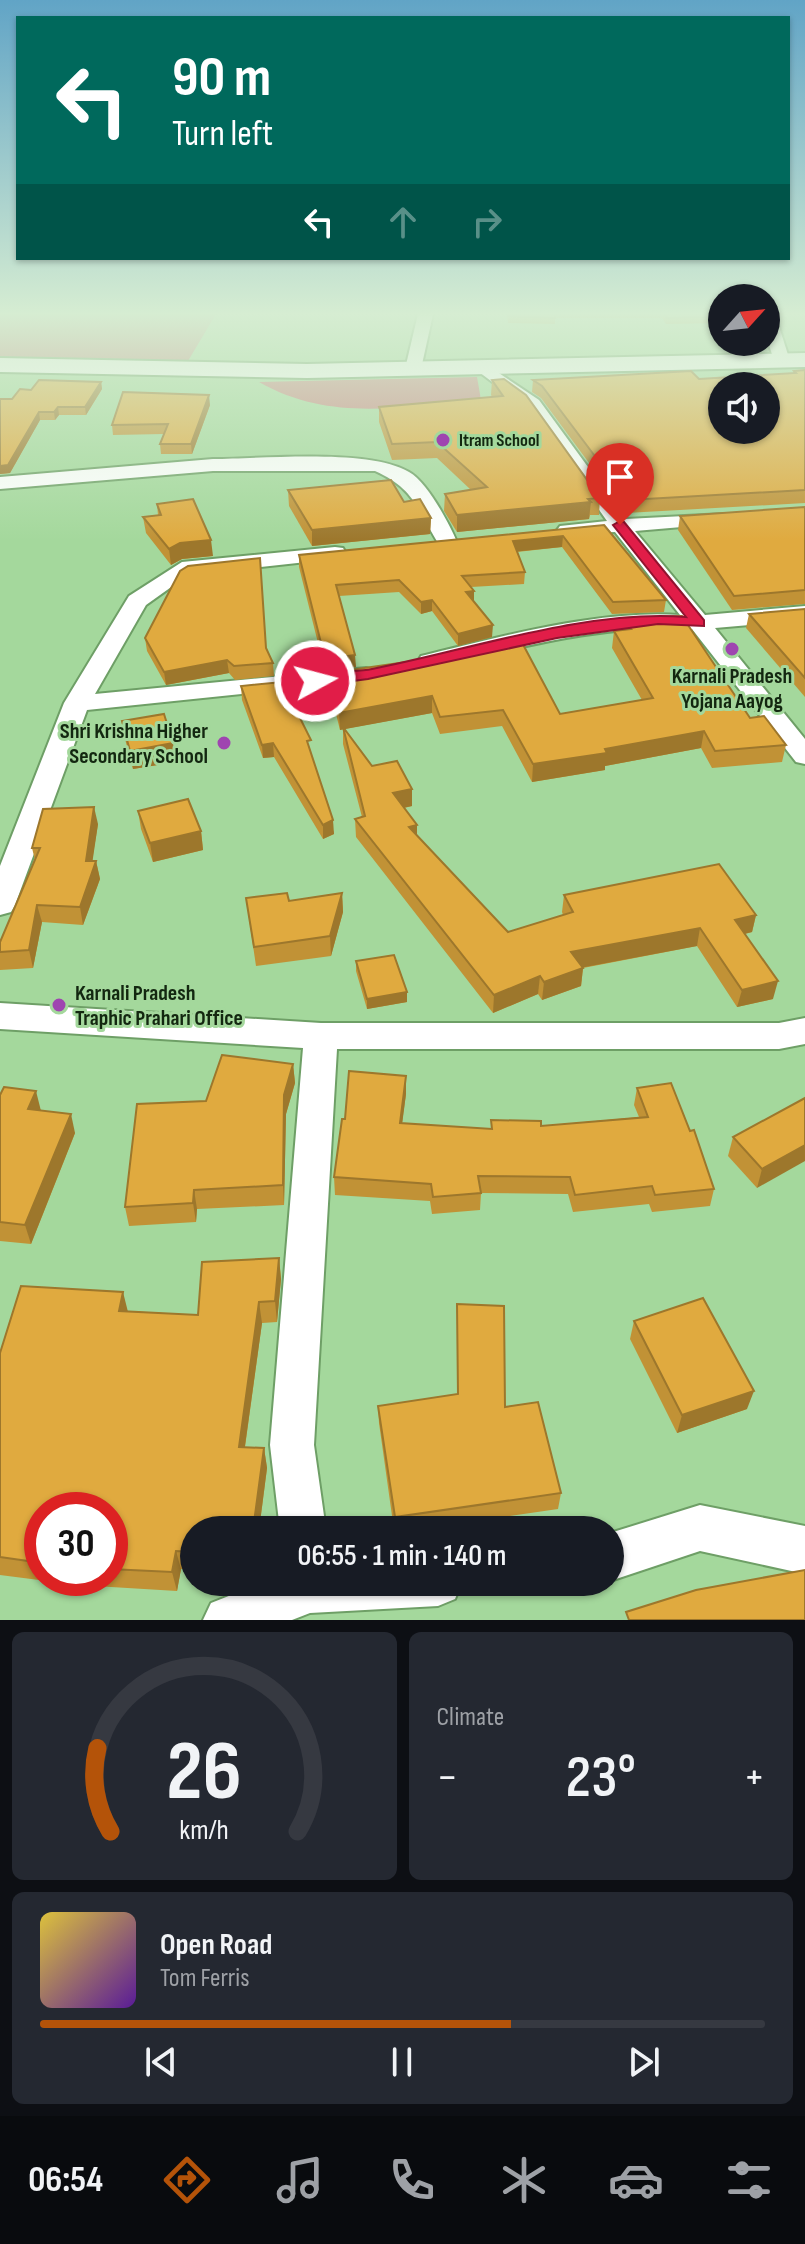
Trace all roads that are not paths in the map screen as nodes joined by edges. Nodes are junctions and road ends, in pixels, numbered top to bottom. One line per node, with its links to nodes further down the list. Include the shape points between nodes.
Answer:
1 (513, 390): 4 (street, via 533,404)
2 (0, 483): 6 (street, via 213,465 378,465 405,477 455,541)
3 (743, 516): 4 (street)
4 (620, 525): 5 (street); 9 (street)
5 (541, 533)
6 (416, 545)
7 (353, 551): 10 (street, via 182,569 137,601)
8 (805, 613): 9 (street)
9 (698, 623): 10 (street, via 658,620 557,633 402,668); 11 (street)
10 (77, 703): 12 (street)
11 (805, 756)
12 (0, 905)
13 (0, 1016): 15 (street)
14 (805, 1031): 15 (street, via 779,1036)
15 (321, 1036): 16 (street, via 292,1445)
16 (301, 1516)
17 (805, 1550): 18 (street, via 700,1528)
18 (624, 1552)
19 (284, 1596): 20 (street)
20 (228, 1620)

